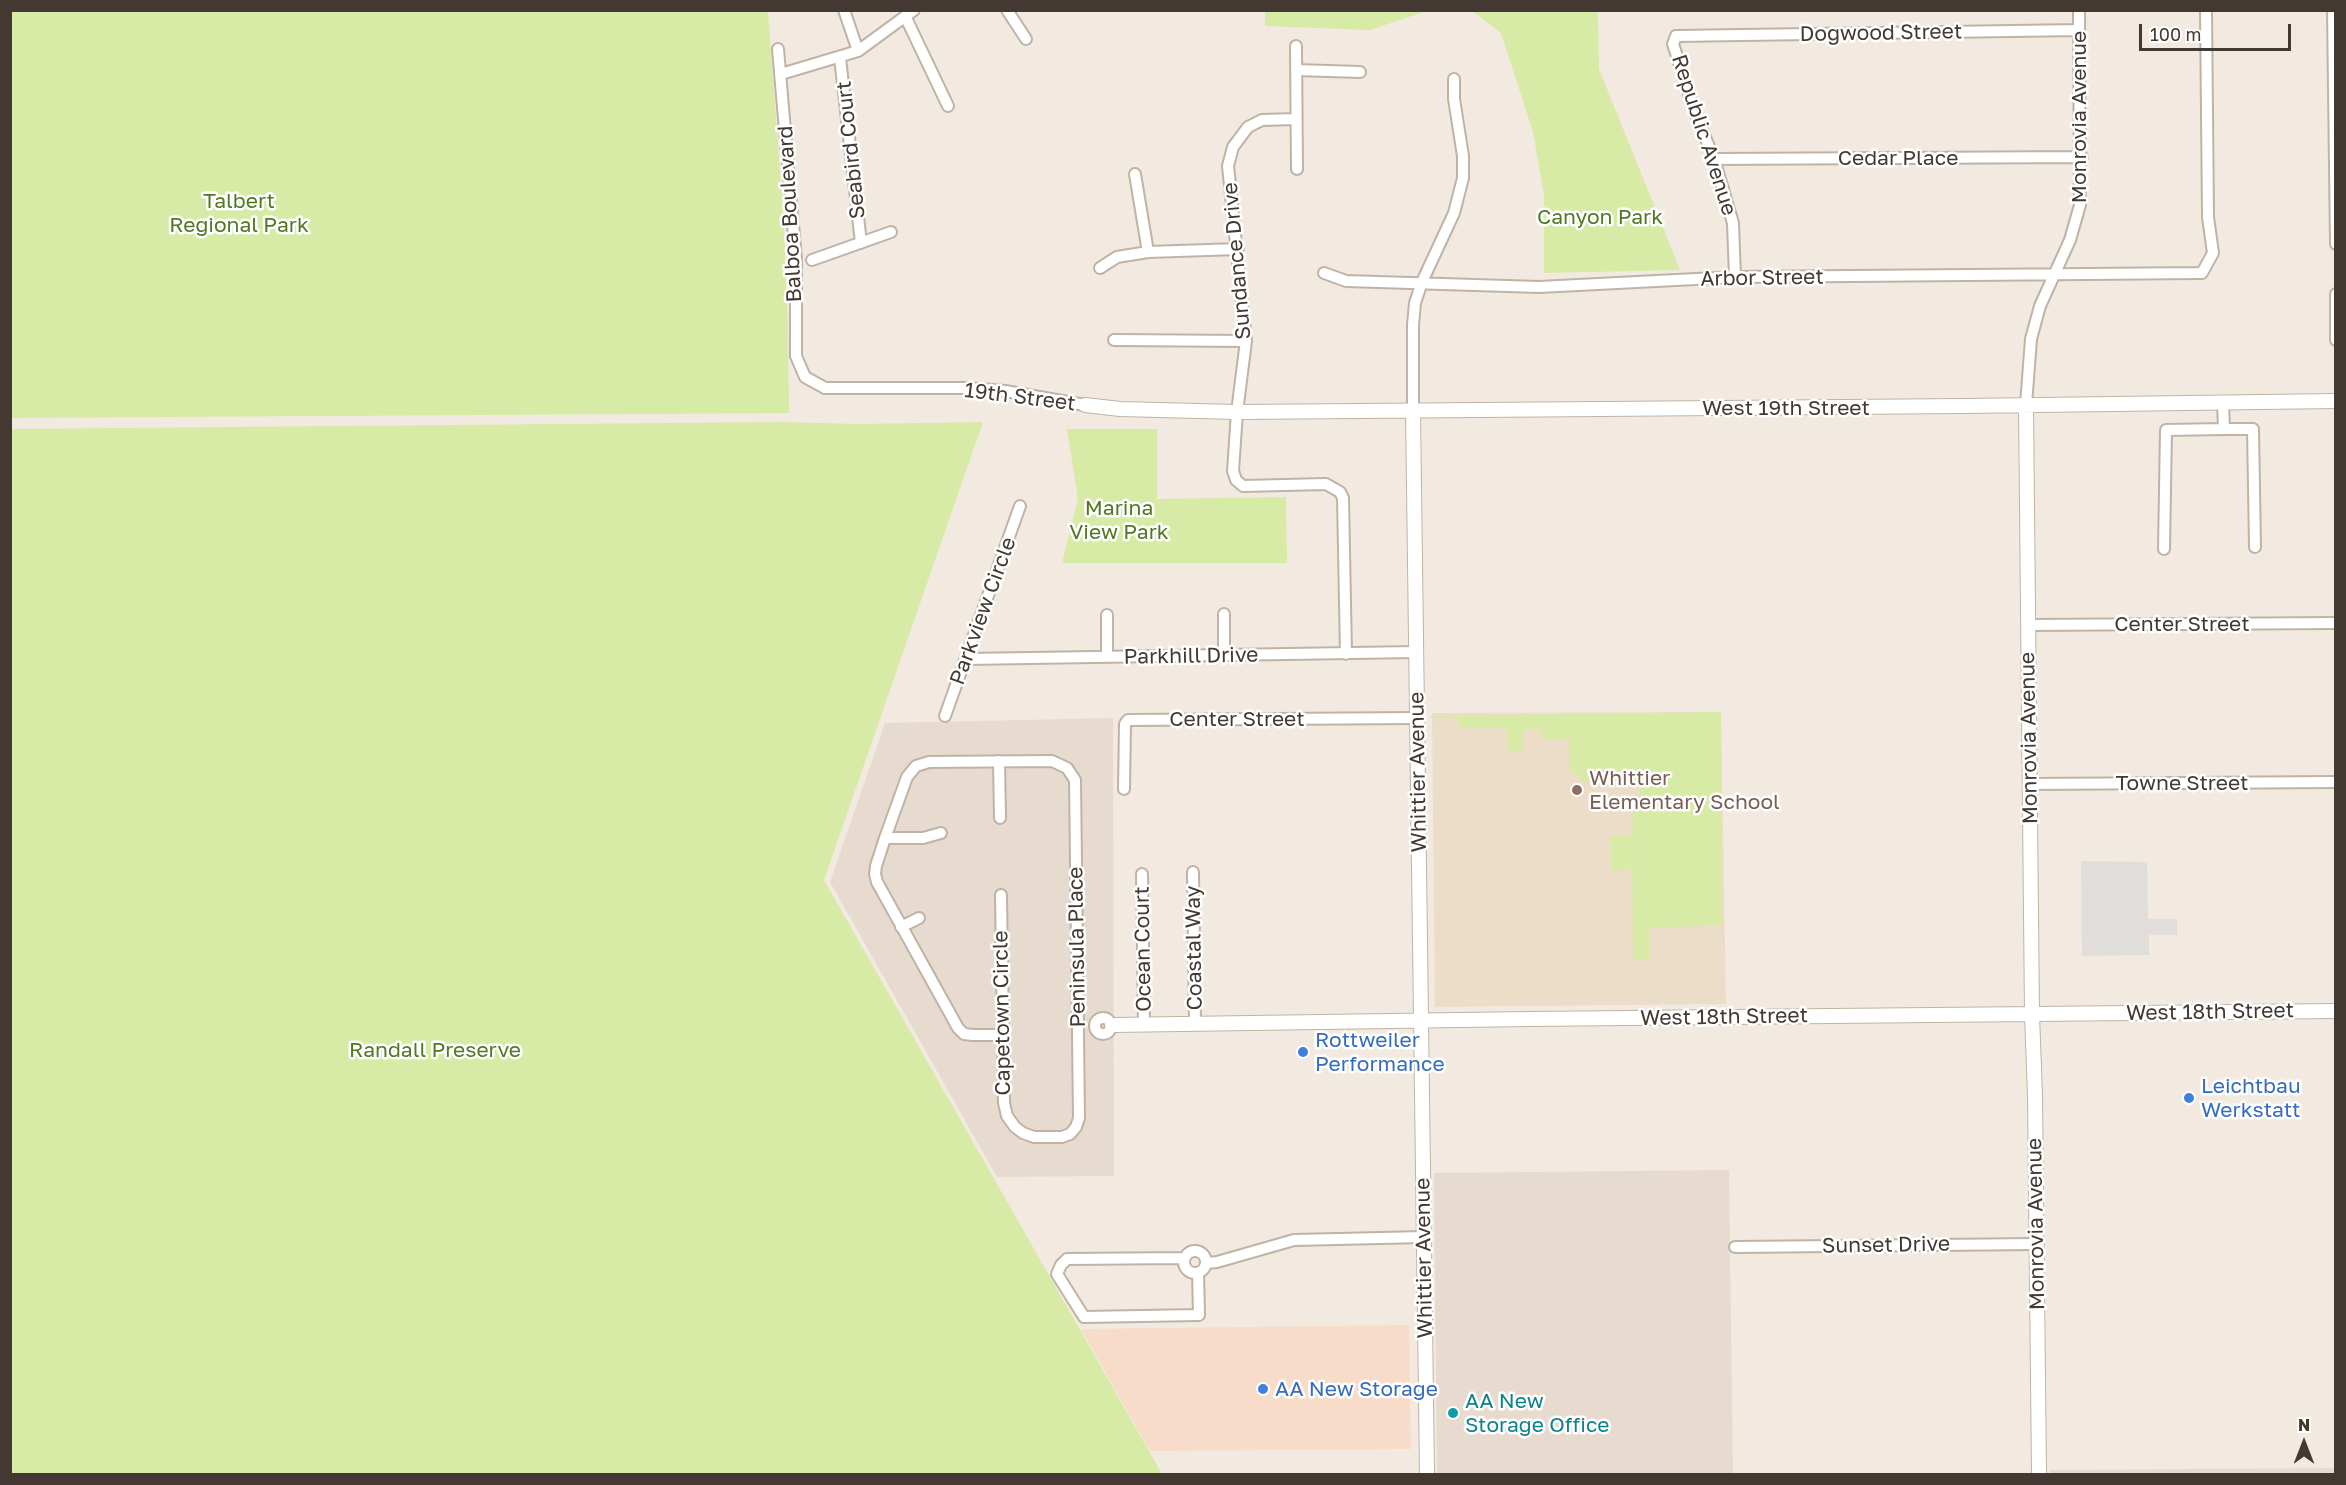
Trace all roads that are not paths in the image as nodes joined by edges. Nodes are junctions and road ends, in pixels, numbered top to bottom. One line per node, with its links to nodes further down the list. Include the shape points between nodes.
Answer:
1 (844, 10): 12 (street)
2 (1007, 10): 9 (street)
3 (2079, 10): 7 (street, Monrovia Avenue)
4 (2206, 10): 32 (street, Arbor Street, via 2208,217 2213,253 2202,273)
5 (2333, 10): 26 (street)
6 (910, 14): 12 (street); 18 (street)
7 (2079, 30): 8 (street, Dogwood Street); 20 (street, Monrovia Avenue)
8 (1682, 35): 21 (street, Republic Avenue, via 1676,36 1673,44)
9 (1026, 39)
10 (1296, 46): 14 (street)
11 (777, 49): 16 (street, Balboa Boulevard)
12 (858, 51): 13 (street)
13 (840, 58): 16 (street); 25 (street, Seabird Court)
14 (1296, 70): 15 (street); 19 (street)
15 (1360, 72)
16 (781, 74): 39 (street, Balboa Boulevard, via 796,259 796,356)
17 (1454, 79): 34 (street, Whittier Avenue, via 1463,178 1454,213)
18 (948, 106)
19 (1296, 119): 22 (street); 27 (street, Sundance Drive, via 1262,120 1248,127 1233,147 1228,166)
20 (2082, 157): 21 (street, Cedar Place); 32 (street, Monrovia Avenue, via 2080,205)
21 (1714, 159): 33 (street, Republic Avenue, via 1733,223)
22 (1296, 169)
23 (1135, 174): 28 (street)
24 (891, 232): 25 (street, Seabird Court)
25 (861, 243): 29 (street, Seabird Court)
26 (2336, 244)
27 (1238, 249): 28 (street); 38 (street, Sundance Drive)
28 (1148, 252): 30 (street, via 1117,257)
29 (812, 260)
30 (1100, 268)
31 (1324, 273): 34 (street, Arbor Street, via 1346,281)
32 (2055, 275): 33 (street, Arbor Street); 43 (street, Monrovia Avenue, via 2040,306 2031,339)
33 (1735, 277): 34 (street, Arbor Street, via 1539,287)
34 (1422, 282): 44 (street, Whittier Avenue, via 1413,325)
35 (2336, 294): 37 (street)
36 (1114, 340): 38 (street)
37 (2336, 340)
38 (1246, 341): 45 (street, Sundance Drive)
39 (805, 377): 42 (street, 19th Street, via 825,388 968,388)
40 (2336, 401): 41 (street, West 19th Street)
41 (2223, 403): 43 (street, West 19th Street); 46 (street)
42 (1085, 405): 45 (street, 19th Street)
43 (2026, 405): 44 (street, West 19th Street); 53 (street, Monrovia Avenue)
44 (1413, 410): 45 (street, West 19th Street); 54 (street, Whittier Avenue)
45 (1237, 412): 55 (street, Sundance Drive, via 1233,471 1236,480 1244,486 1326,484 1343,498)
46 (2224, 429): 48 (street, via 2253,429); 49 (street, via 2166,430)
47 (1020, 506): 58 (street, Parkview Circle)
48 (2255, 547)
49 (2164, 549)
50 (1224, 614): 56 (street)
51 (1107, 615): 57 (street)
52 (2336, 623): 53 (street, Center Street)
53 (2028, 625): 63 (street, Monrovia Avenue)
54 (1416, 652): 55 (street, Parkhill Drive); 60 (street, Whittier Avenue)
55 (1346, 654): 56 (street, Parkhill Drive)
56 (1224, 655): 57 (street, Parkhill Drive)
57 (1107, 657): 58 (street, Parkhill Drive)
58 (966, 659): 59 (street, Parkview Circle)
59 (945, 716)
60 (1417, 718): 64 (street, Center Street, via 1128,720); 76 (street, Whittier Avenue)
61 (999, 761): 65 (street); 67 (street, via 929,762 916,766 906,777); 75 (street, Peninsula Place, via 1052,761 1067,768 1075,780)
62 (2336, 782): 63 (street, Towne Street)
63 (2029, 784): 74 (street, Monrovia Avenue)
64 (1124, 789)
65 (1000, 818)
66 (941, 833): 67 (street, via 923,838)
67 (885, 838): 72 (street, via 875,874)
68 (1193, 872): 78 (street, Coastal Way)
69 (1142, 873): 79 (street, Ocean Court)
70 (1000, 895): 80 (street, Capetown Circle)
71 (919, 918): 72 (street)
72 (902, 927): 80 (street, via 958,1028 964,1034)
73 (2336, 1011): 74 (street, West 18th Street)
74 (2031, 1014): 76 (street, West 18th Street); 84 (street, Monrovia Avenue)
75 (1078, 1016): 77 (street, West 18th Street); 81 (street, Peninsula Place)
76 (1420, 1020): 78 (street, West 18th Street); 83 (street, Whittier Avenue)
77 (1106, 1022): 79 (street, West 18th Street); 81 (street, West 18th Street, via 1107,1033)
78 (1195, 1024): 79 (street, West 18th Street)
79 (1144, 1025)
80 (1002, 1035): 82 (street, Capetown Circle, via 1004,1103)
81 (1078, 1035): 82 (street, Peninsula Place, via 1076,1127 1070,1134 1048,1138 1034,1137)
82 (1015, 1127)
83 (1424, 1237): 87 (street, via 1294,1240); 89 (street, Whittier Avenue)
84 (2036, 1244): 85 (street, Sunset Drive); 90 (street, Monrovia Avenue)
85 (1735, 1247)
86 (1184, 1258): 87 (street, via 1198,1252); 88 (street, via 1185,1269); 88 (street, via 1067,1259 1057,1274 1084,1317 1199,1315)
87 (1206, 1263): 88 (street)
88 (1198, 1273)
89 (1427, 1474)
90 (2039, 1474)

